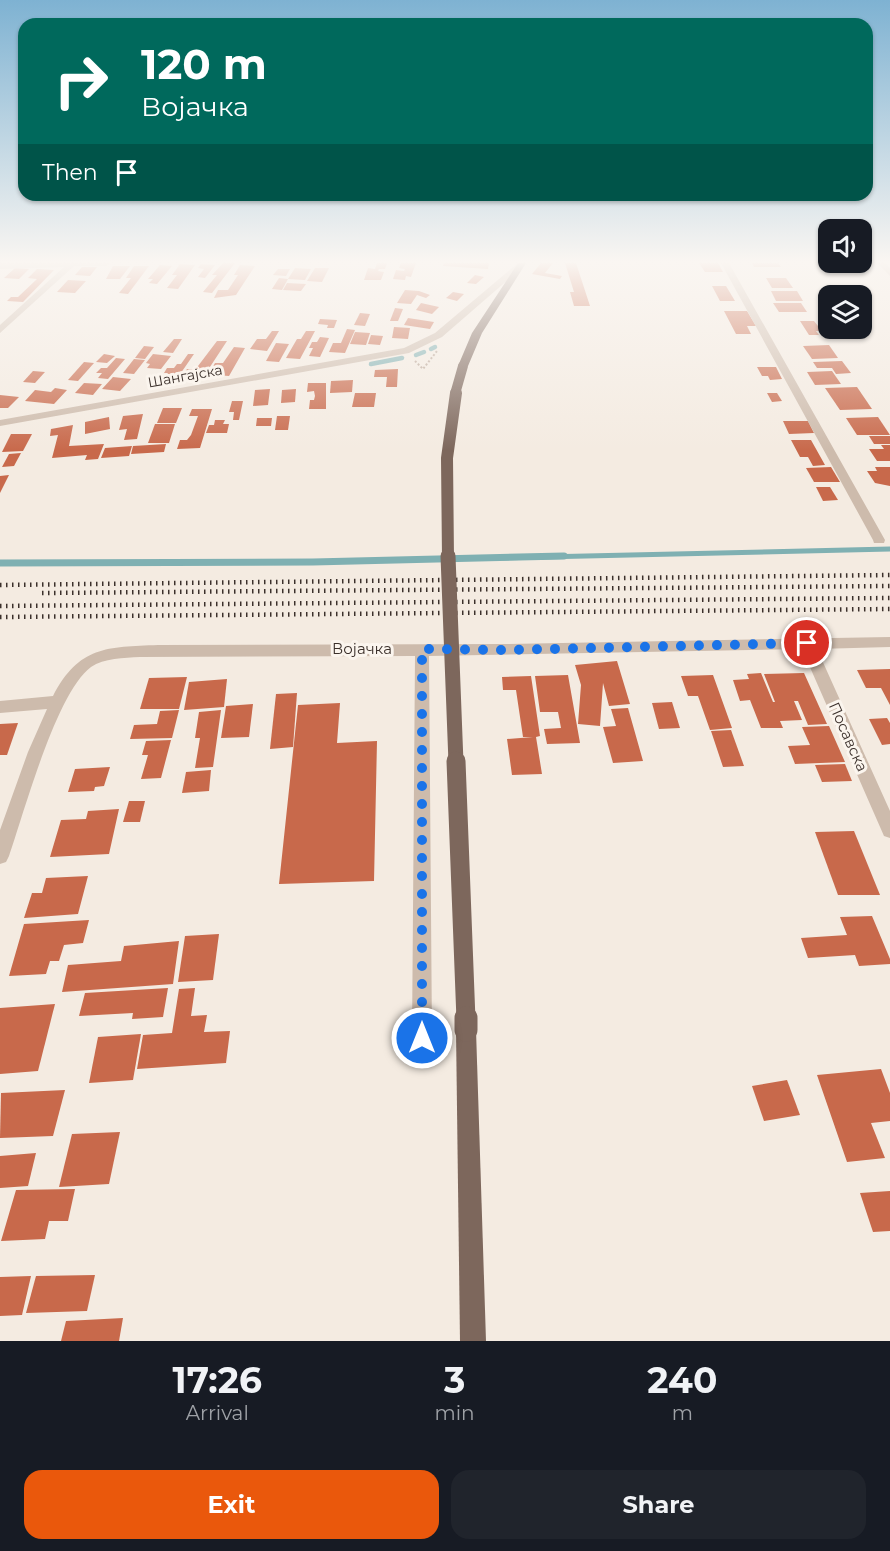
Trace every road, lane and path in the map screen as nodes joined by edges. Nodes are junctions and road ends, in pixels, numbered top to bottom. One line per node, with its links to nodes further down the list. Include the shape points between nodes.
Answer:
1 (449, 326): 4 (street, Шангајска, via 432,340 406,351)
2 (482, 326): 16 (main road, bridge, via 463,366 447,436 446,515 466,1030)
3 (760, 326): 7 (street)
4 (362, 360): 5 (street); 6 (street, Шангајска, via 338,369 284,379 15,425)
5 (369, 370)
6 (0, 423)
7 (879, 540)
8 (890, 642): 9 (street, Војачка)
9 (807, 643): 10 (street, Војачка); 13 (street, Посавска)
10 (422, 649): 11 (street, Војачка, via 122,653 94,659 80,668); 15 (street)
11 (56, 702): 12 (street); 14 (street, Војачка)
12 (0, 707)
13 (890, 830)
14 (0, 856)
15 (422, 1038)
16 (473, 1341)

